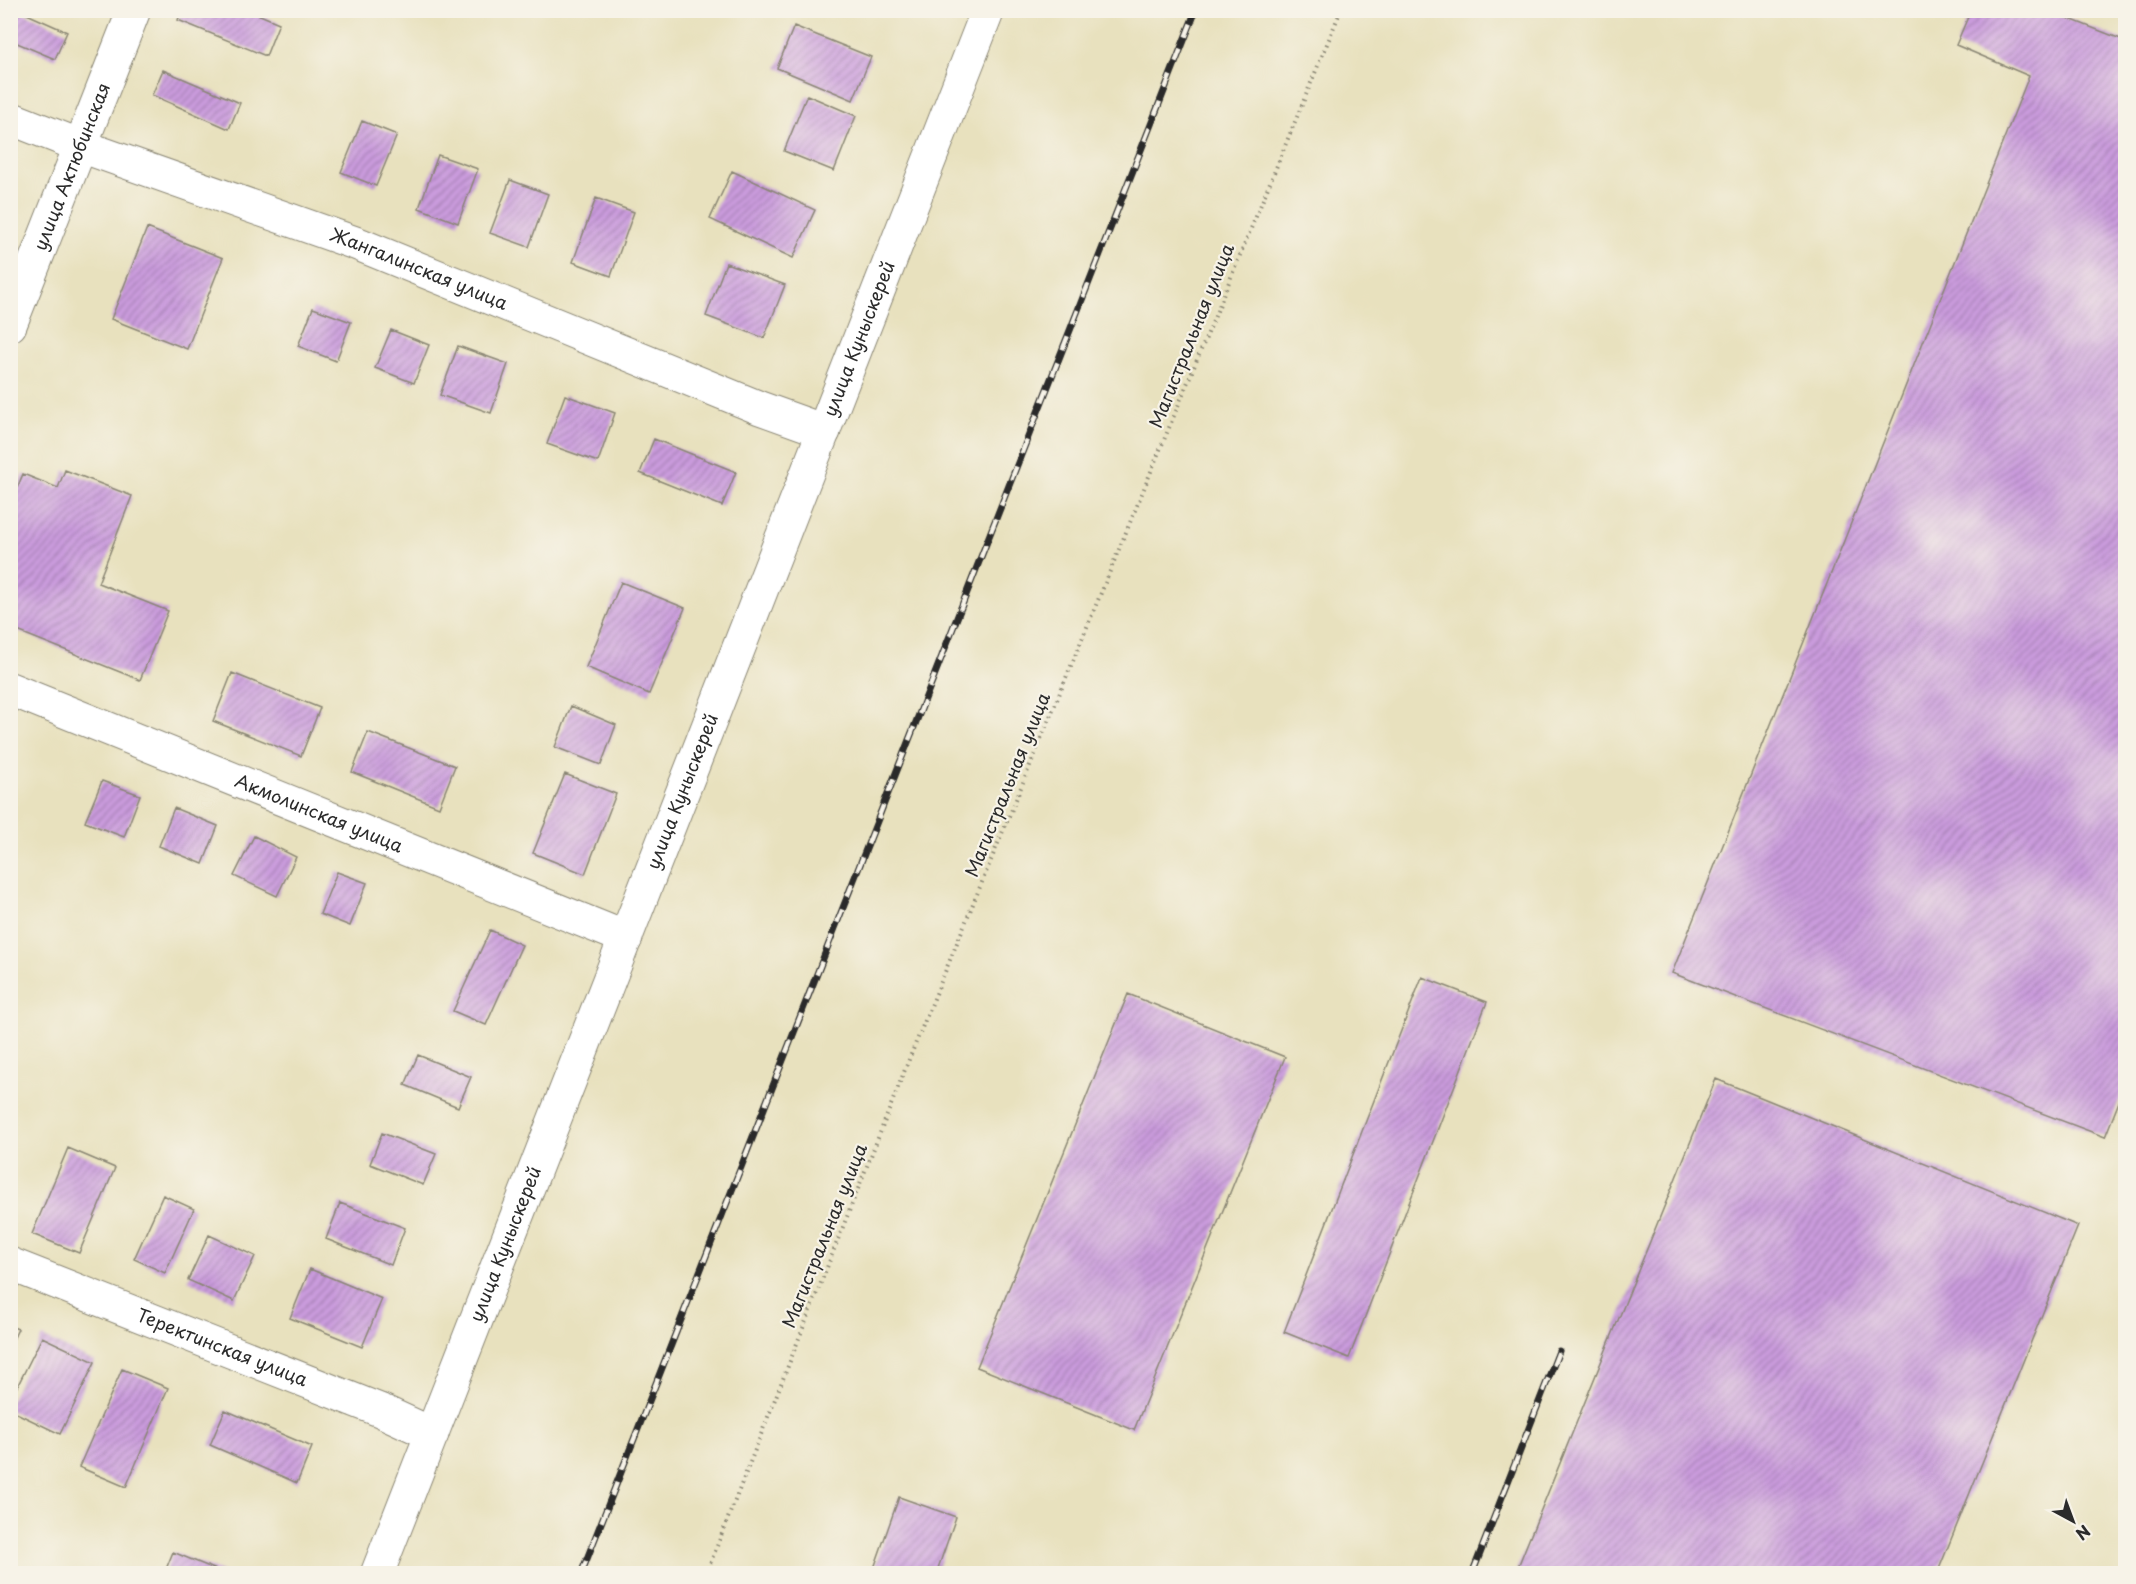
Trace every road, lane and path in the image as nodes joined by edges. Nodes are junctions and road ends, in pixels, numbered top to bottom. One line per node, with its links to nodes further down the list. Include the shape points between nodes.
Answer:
1 (134, 10): 5 (street, улица Актюбинская)
2 (988, 10): 7 (street, улица Куныскерей)
3 (1341, 10): 13 (path, Магистральная улица, via 915,1046)
4 (10, 118): 5 (street, Жангалинская улица)
5 (81, 146): 6 (street, улица Актюбинская); 7 (street, Жангалинская улица, via 358,244 760,408)
6 (10, 326)
7 (824, 430): 9 (street, улица Куныскерей)
8 (10, 689): 9 (street, Акмолинская улица)
9 (626, 938): 11 (street, улица Куныскерей)
10 (10, 1264): 11 (street, Теректинская улица)
11 (432, 1434): 12 (street, улица Куныскерей)
12 (377, 1574)
13 (706, 1574)

